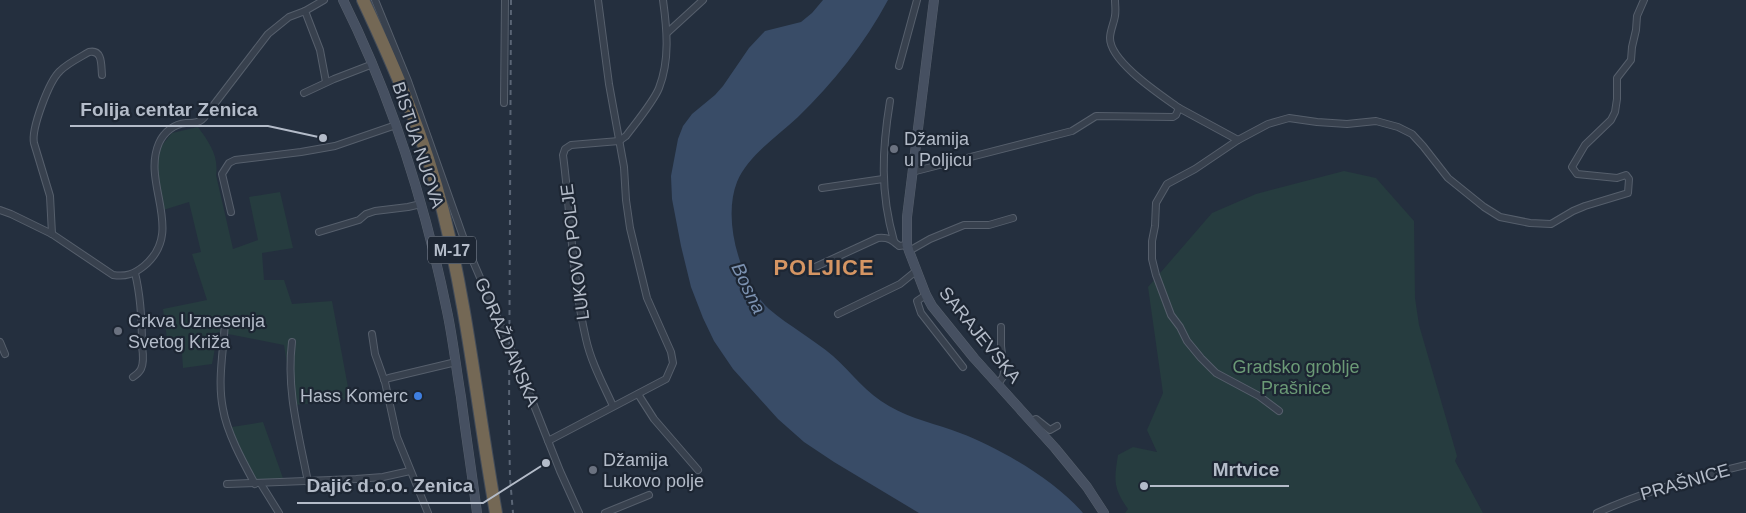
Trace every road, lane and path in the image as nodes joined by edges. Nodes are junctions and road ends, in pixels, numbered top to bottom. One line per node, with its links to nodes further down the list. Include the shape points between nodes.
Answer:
1 (324, 0): 13 (street)
2 (343, 0): 15 (main road, BISTUA NUOVA)
3 (363, 0): 69 (highway, M-17, via 398,76 443,211 468,333)
4 (375, 0): 58 (street, GORAŽDANSKA, via 408,81 466,245)
5 (505, 0): 21 (street)
6 (598, 0): 25 (street)
7 (663, 0): 14 (street)
8 (703, 0): 14 (street)
9 (917, 0): 16 (street)
10 (934, 0): 26 (main road, SARAJEVSKA)
11 (1115, 0): 22 (street, via 1110,39 1114,51 1145,83)
12 (1644, 0): 24 (street, via 1637,16 1631,60 1617,78 1615,112 1585,145 1572,167 1576,174 1617,178 1626,175 1629,179 1628,193 1585,206 1551,224 1500,216 1484,207 1448,178 1412,134 1376,121 1347,124 1289,118 1268,124)
13 (305, 11): 18 (street, via 320,50); 39 (street, via 289,17 268,34 206,116 197,122 178,125 162,138 155,167 163,222 160,245 153,258)
14 (668, 32): 25 (street, via 665,69 659,90)
15 (373, 64): 18 (street); 23 (main road, BISTUA NUOVA)
16 (899, 66)
17 (102, 75): 34 (street, via 100,58 94,51 60,71 50,86 34,127 32,136 50,196)
18 (326, 82): 19 (street)
19 (304, 93)
20 (890, 101): 27 (street)
21 (504, 103)
22 (1179, 108): 24 (street); 26 (street, via 1173,117 1096,116 1072,130)
23 (396, 125): 29 (main road, BISTUA NUOVA); 31 (street, via 335,146 229,162 222,174)
24 (1238, 140): 55 (street, via 1167,184 1156,203 1152,259 1171,315 1201,358 1216,373 1259,396)
25 (619, 141): 53 (street, via 636,255 647,298 671,352 673,364 666,379); 54 (street, LUKOVO POLJE, via 571,145 563,155 578,296 586,339 592,361)
26 (912, 172): 36 (main road, SARAJEVSKA, via 907,217)
27 (883, 179): 28 (street); 35 (street)
28 (822, 188)
29 (421, 204): 33 (street, via 375,211 359,220); 48 (main road, BISTUA NUOVA, via 448,313)
30 (0, 210): 34 (street)
31 (231, 212)
32 (1014, 218): 36 (street, via 989,225 964,225)
33 (319, 232)
34 (52, 234): 39 (street, via 113,275)
35 (894, 240): 36 (street, via 899,246); 37 (street, via 878,238)
36 (908, 248): 38 (main road, SARAJEVSKA)
37 (813, 268)
38 (916, 271): 40 (main road, SARAJEVSKA); 41 (street, via 900,284)
39 (135, 273): 50 (street, via 142,311 142,368)
40 (926, 295): 49 (street, via 918,301 921,313); 52 (main road, SARAJEVSKA, via 953,334)
41 (838, 314)
42 (225, 320): 64 (street, via 221,384 223,409)
43 (1001, 326): 52 (street, via 1004,372)
44 (372, 334): 51 (street)
45 (0, 342): 47 (street)
46 (292, 342): 62 (street, via 292,406)
47 (5, 354)
48 (456, 362): 51 (street); 68 (main road, BISTUA NUOVA)
49 (963, 367)
50 (133, 377)
51 (384, 380): 61 (street, via 397,437)
52 (998, 384): 56 (main road, SARAJEVSKA)
53 (638, 394): 54 (street); 60 (street, via 654,419)
54 (613, 406): 58 (street)
55 (1279, 411)
56 (1031, 421): 57 (street, via 1036,418 1050,430); 72 (main road, SARAJEVSKA, via 1087,486)
57 (1057, 426)
58 (548, 441): 70 (street, GORAŽDANSKA)
59 (1746, 464): 73 (street, PRAŠNICE, via 1627,499)
60 (698, 470)
61 (410, 471): 62 (street, via 383,478); 67 (street)
62 (308, 482): 64 (street)
63 (227, 484): 64 (street)
64 (258, 484): 66 (street)
65 (649, 495): 71 (street)
66 (279, 513)
67 (428, 513)
68 (477, 513)
69 (496, 513)
70 (579, 513)
71 (605, 513)
72 (1104, 513)
73 (1597, 513)

